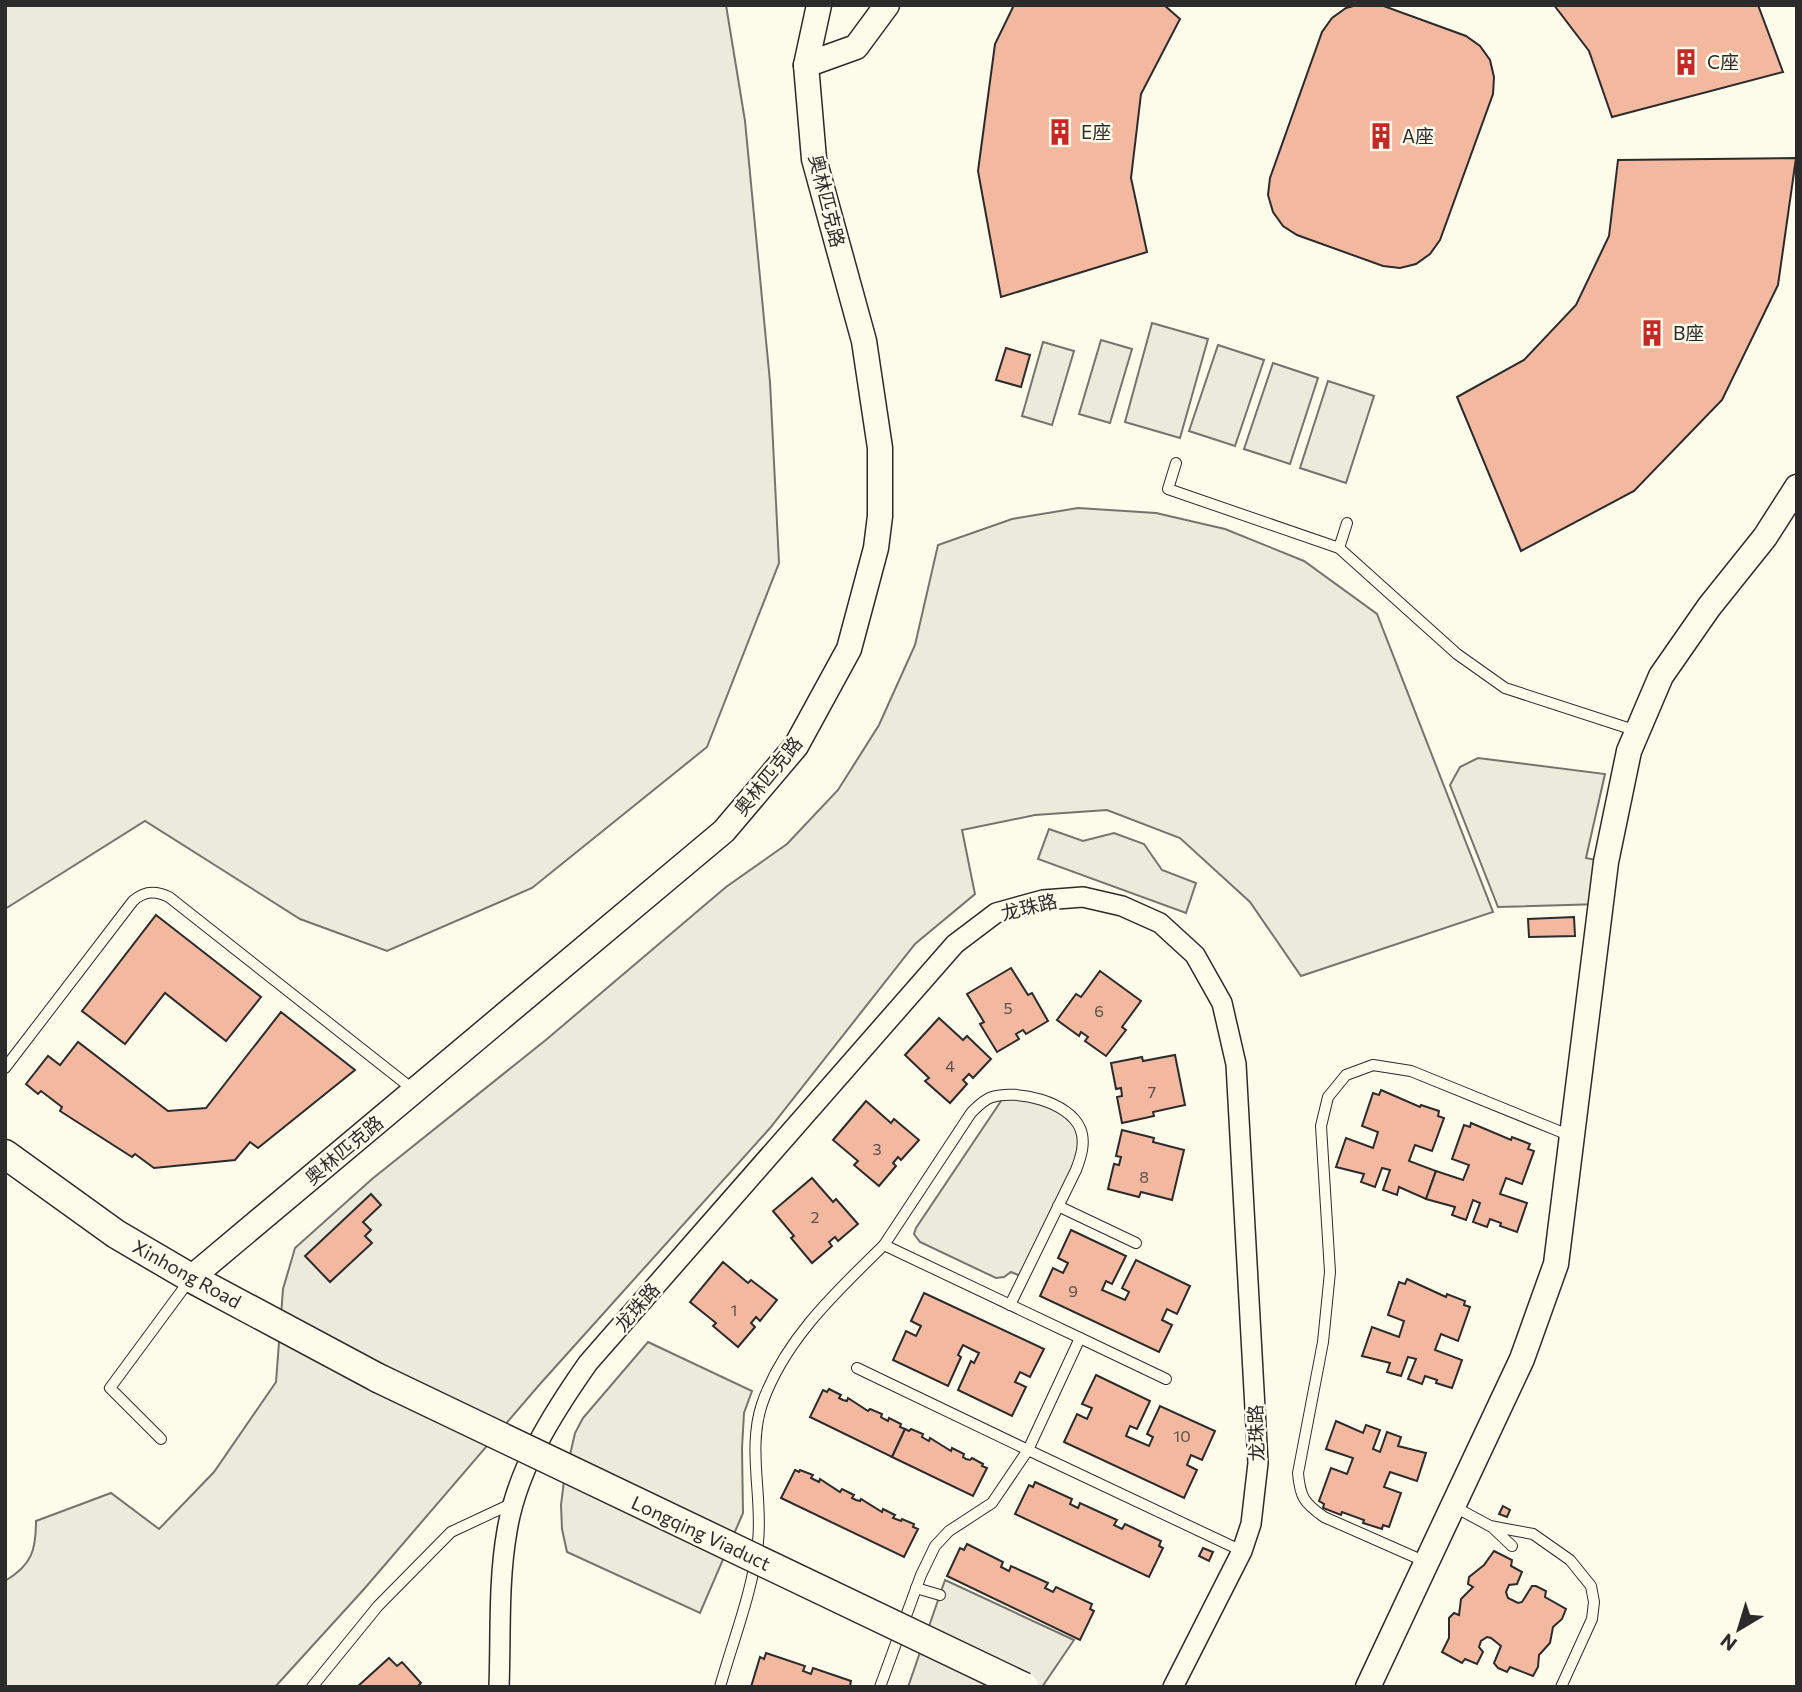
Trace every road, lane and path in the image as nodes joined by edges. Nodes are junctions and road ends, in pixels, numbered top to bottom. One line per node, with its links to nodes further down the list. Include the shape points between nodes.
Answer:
1 (819, 5): 3 (street, 奥林匹克路)
2 (887, 5): 3 (street, via 856,47)
3 (806, 65): 10 (street, 奥林匹克路, via 814,159 864,341 880,448 876,548 849,649 796,746 724,831)
4 (1176, 463): 7 (lane, via 1168,489)
5 (1797, 487): 8 (street, via 1661,676)
6 (1347, 523): 7 (lane)
7 (1339, 548): 8 (lane, via 1457,654 1505,688)
8 (1638, 731): 11 (street, via 1629,751 1606,862)
9 (5, 1068): 10 (lane, via 133,901 153,892 169,897)
10 (415, 1091): 16 (street, 奥林匹克路)
11 (1572, 1137): 25 (street, via 1556,1264 1522,1359); 29 (lane, via 1411,1071 1373,1065 1346,1075 1328,1097 1321,1126 1330,1272 1323,1342 1298,1472 1300,1493 1309,1507 1324,1517)
12 (5, 1154): 16 (main road, Xinhong Road, via 116,1234)
13 (1058, 1206): 14 (lane); 15 (lane, via 1082,1153 1080,1127 1073,1116 1050,1102 992,1097 971,1114); 17 (lane)
14 (1136, 1243)
15 (884, 1245): 17 (lane); 34 (lane, via 814,1317 791,1349 762,1405 755,1451 758,1541 754,1569)
16 (191, 1278): 20 (main road, Xinhong Road); 22 (lane, via 110,1388)
17 (1010, 1304): 18 (lane)
18 (1080, 1338): 21 (lane); 23 (lane)
19 (857, 1368): 23 (lane)
20 (377, 1378): 36 (main road, Longqing Viaduct, bridge)
21 (1166, 1379)
22 (161, 1439)
23 (1028, 1450): 28 (lane); 30 (lane, via 992,1503 948,1531 935,1546)
24 (513, 1503): 28 (street, 龙珠路, via 555,1410 588,1363 954,944 996,913 1042,900 1083,897 1122,906 1160,923 1195,955 1222,1003 1236,1064 1258,1463 1251,1524); 32 (lane, via 451,1532 378,1606); 33 (street, 龙珠路, via 503,1560)
25 (1453, 1506): 26 (lane); 29 (street)
26 (1490, 1526): 27 (lane); 39 (lane, via 1533,1534 1570,1560 1591,1586 1592,1619)
27 (1513, 1546)
28 (1242, 1551): 37 (street, 龙珠路)
29 (1427, 1562): 38 (street)
30 (916, 1588): 31 (lane); 35 (lane)
31 (940, 1595)
32 (312, 1687)
33 (499, 1687)
34 (720, 1687)
35 (880, 1687)
36 (1024, 1687)
37 (1173, 1687)
38 (1368, 1687)
39 (1561, 1687)

